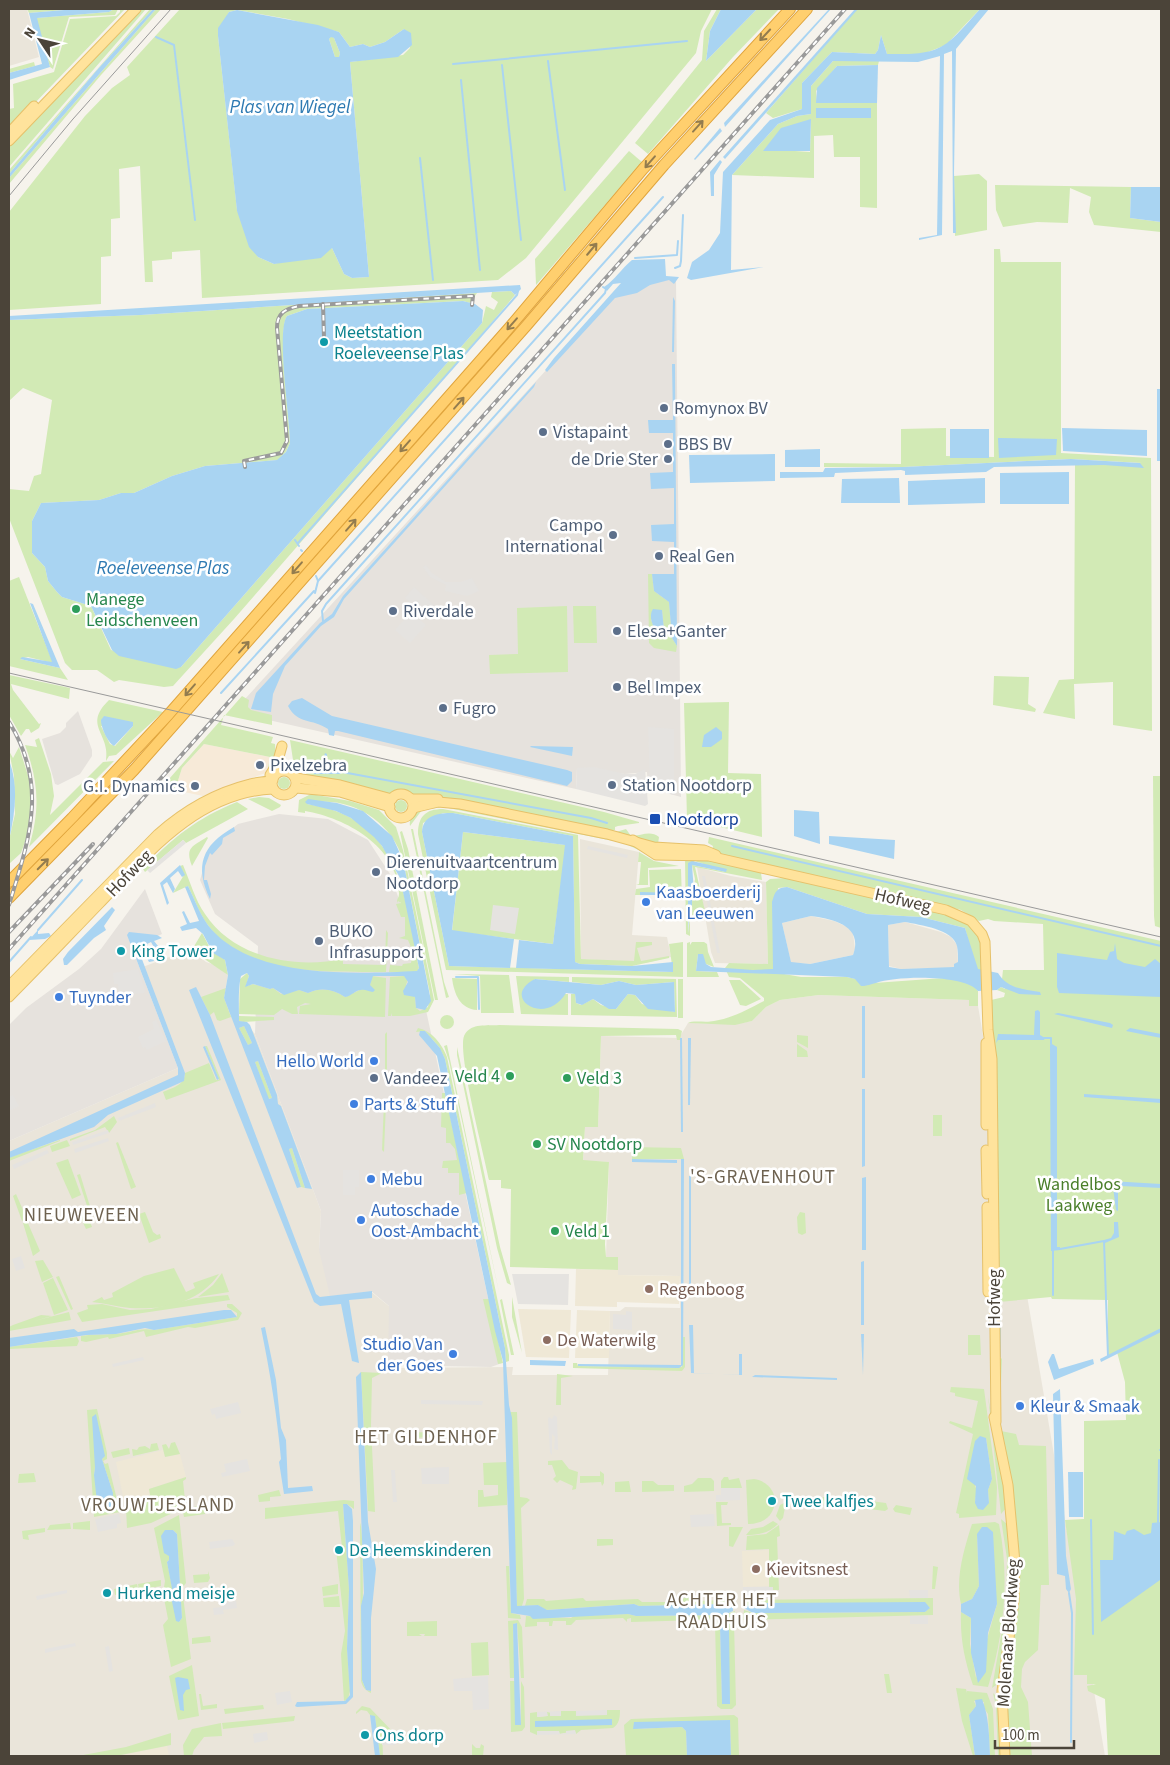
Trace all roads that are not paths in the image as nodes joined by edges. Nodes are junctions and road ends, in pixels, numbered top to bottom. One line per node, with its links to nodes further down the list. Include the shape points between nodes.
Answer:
1 (128, 9): 5 (main road)
2 (136, 9): 6 (main road)
3 (790, 9): 13 (highway, one-way to 13, via 644,169 509,328 169,714)
4 (807, 9): 16 (highway, one-way to 4, via 144,759 527,326 670,157)
5 (9, 133)
6 (9, 142)
7 (282, 746): 9 (main road, via 274,771)
8 (296, 783): 10 (main road, via 286,796 278,794); 10 (main road, via 291,773 283,771 276,774); 11 (main road)
9 (250, 784): 10 (main road, Hofweg); 17 (main road, Hofweg, via 199,803 168,825)
10 (273, 784): 18 (main road, Hofweg, via 214,805 172,831)
11 (391, 803): 12 (main road, via 400,794); 12 (main road, via 394,815 401,818 410,815)
12 (412, 803): 19 (main road, Hofweg, via 438,799 662,848 704,850 722,859 957,913 971,921 982,934 987,964 992,1059)
13 (30, 861): 14 (highway); 15 (highway)
14 (9, 876)
15 (9, 882)
16 (9, 898)
17 (9, 986)
18 (9, 997)
19 (992, 1386): 20 (main road, Molenaar Blonkweg, via 1008,1485 1015,1563 1013,1608 1002,1691)
20 (1005, 1756)

